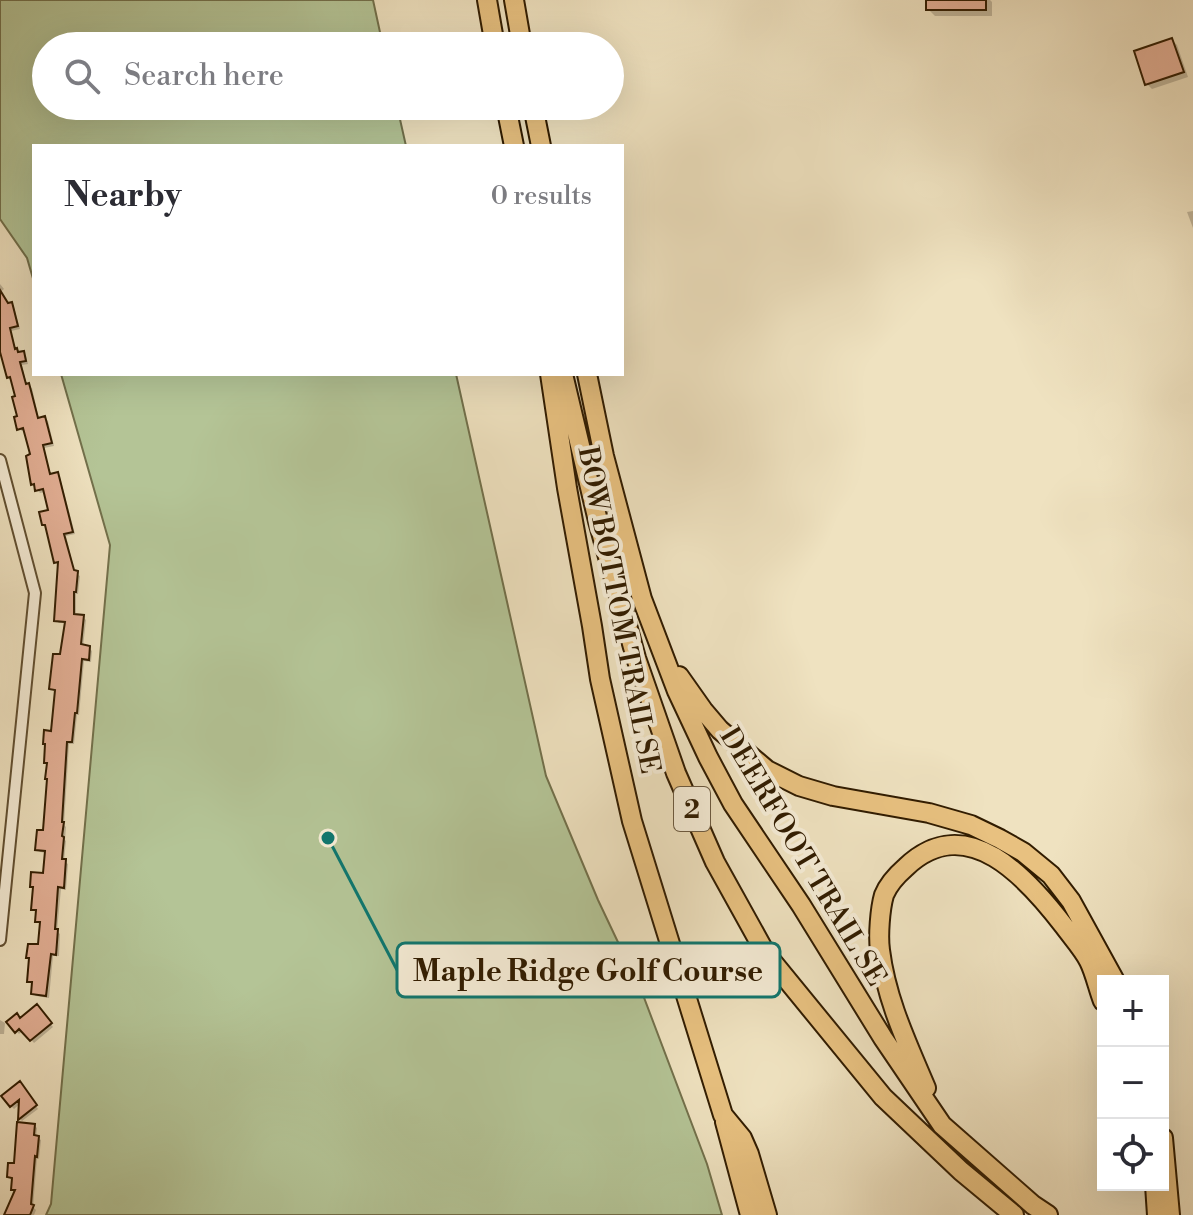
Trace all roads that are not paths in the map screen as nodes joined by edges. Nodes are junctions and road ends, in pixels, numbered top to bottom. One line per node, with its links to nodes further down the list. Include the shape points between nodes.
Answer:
1 (487, 0): 3 (highway)
2 (514, 0): 4 (highway)
3 (493, 32)
4 (520, 32)
5 (509, 120): 7 (highway)
6 (536, 120): 8 (highway)
7 (514, 144)
8 (541, 144)
9 (550, 376): 17 (highway, BOW BOTTOM TRAIL SE, via 600,679 629,807)
10 (563, 376): 24 (highway, 2, via 636,658 676,773 715,862 766,954 883,1097)
11 (587, 376): 13 (highway, DEERFOOT TRAIL SE / 2, via 628,550)
12 (0, 460): 14 (street, via 35,593)
13 (662, 651): 15 (highway, BOW BOTTOM TRAIL SE, via 720,730 767,770 833,796 971,825 1023,852 1071,901); 18 (highway, DEERFOOT TRAIL SE / 2, via 733,804)
14 (0, 940)
15 (1112, 975)
16 (1097, 985): 18 (highway, via 1088,960 1044,900 1011,867 973,847 953,845 910,863 884,895 879,948 894,1012)
17 (723, 1115): 22 (highway); 23 (highway, BOW BOTTOM TRAIL SE, via 742,1138)
18 (942, 1125): 21 (highway, DEERFOOT TRAIL SE / 2)
19 (1155, 1191): 25 (highway)
20 (1168, 1191): 26 (highway)
21 (1041, 1210)
22 (750, 1215)
23 (767, 1215)
24 (1014, 1215)
25 (1157, 1215)
26 (1170, 1215)

